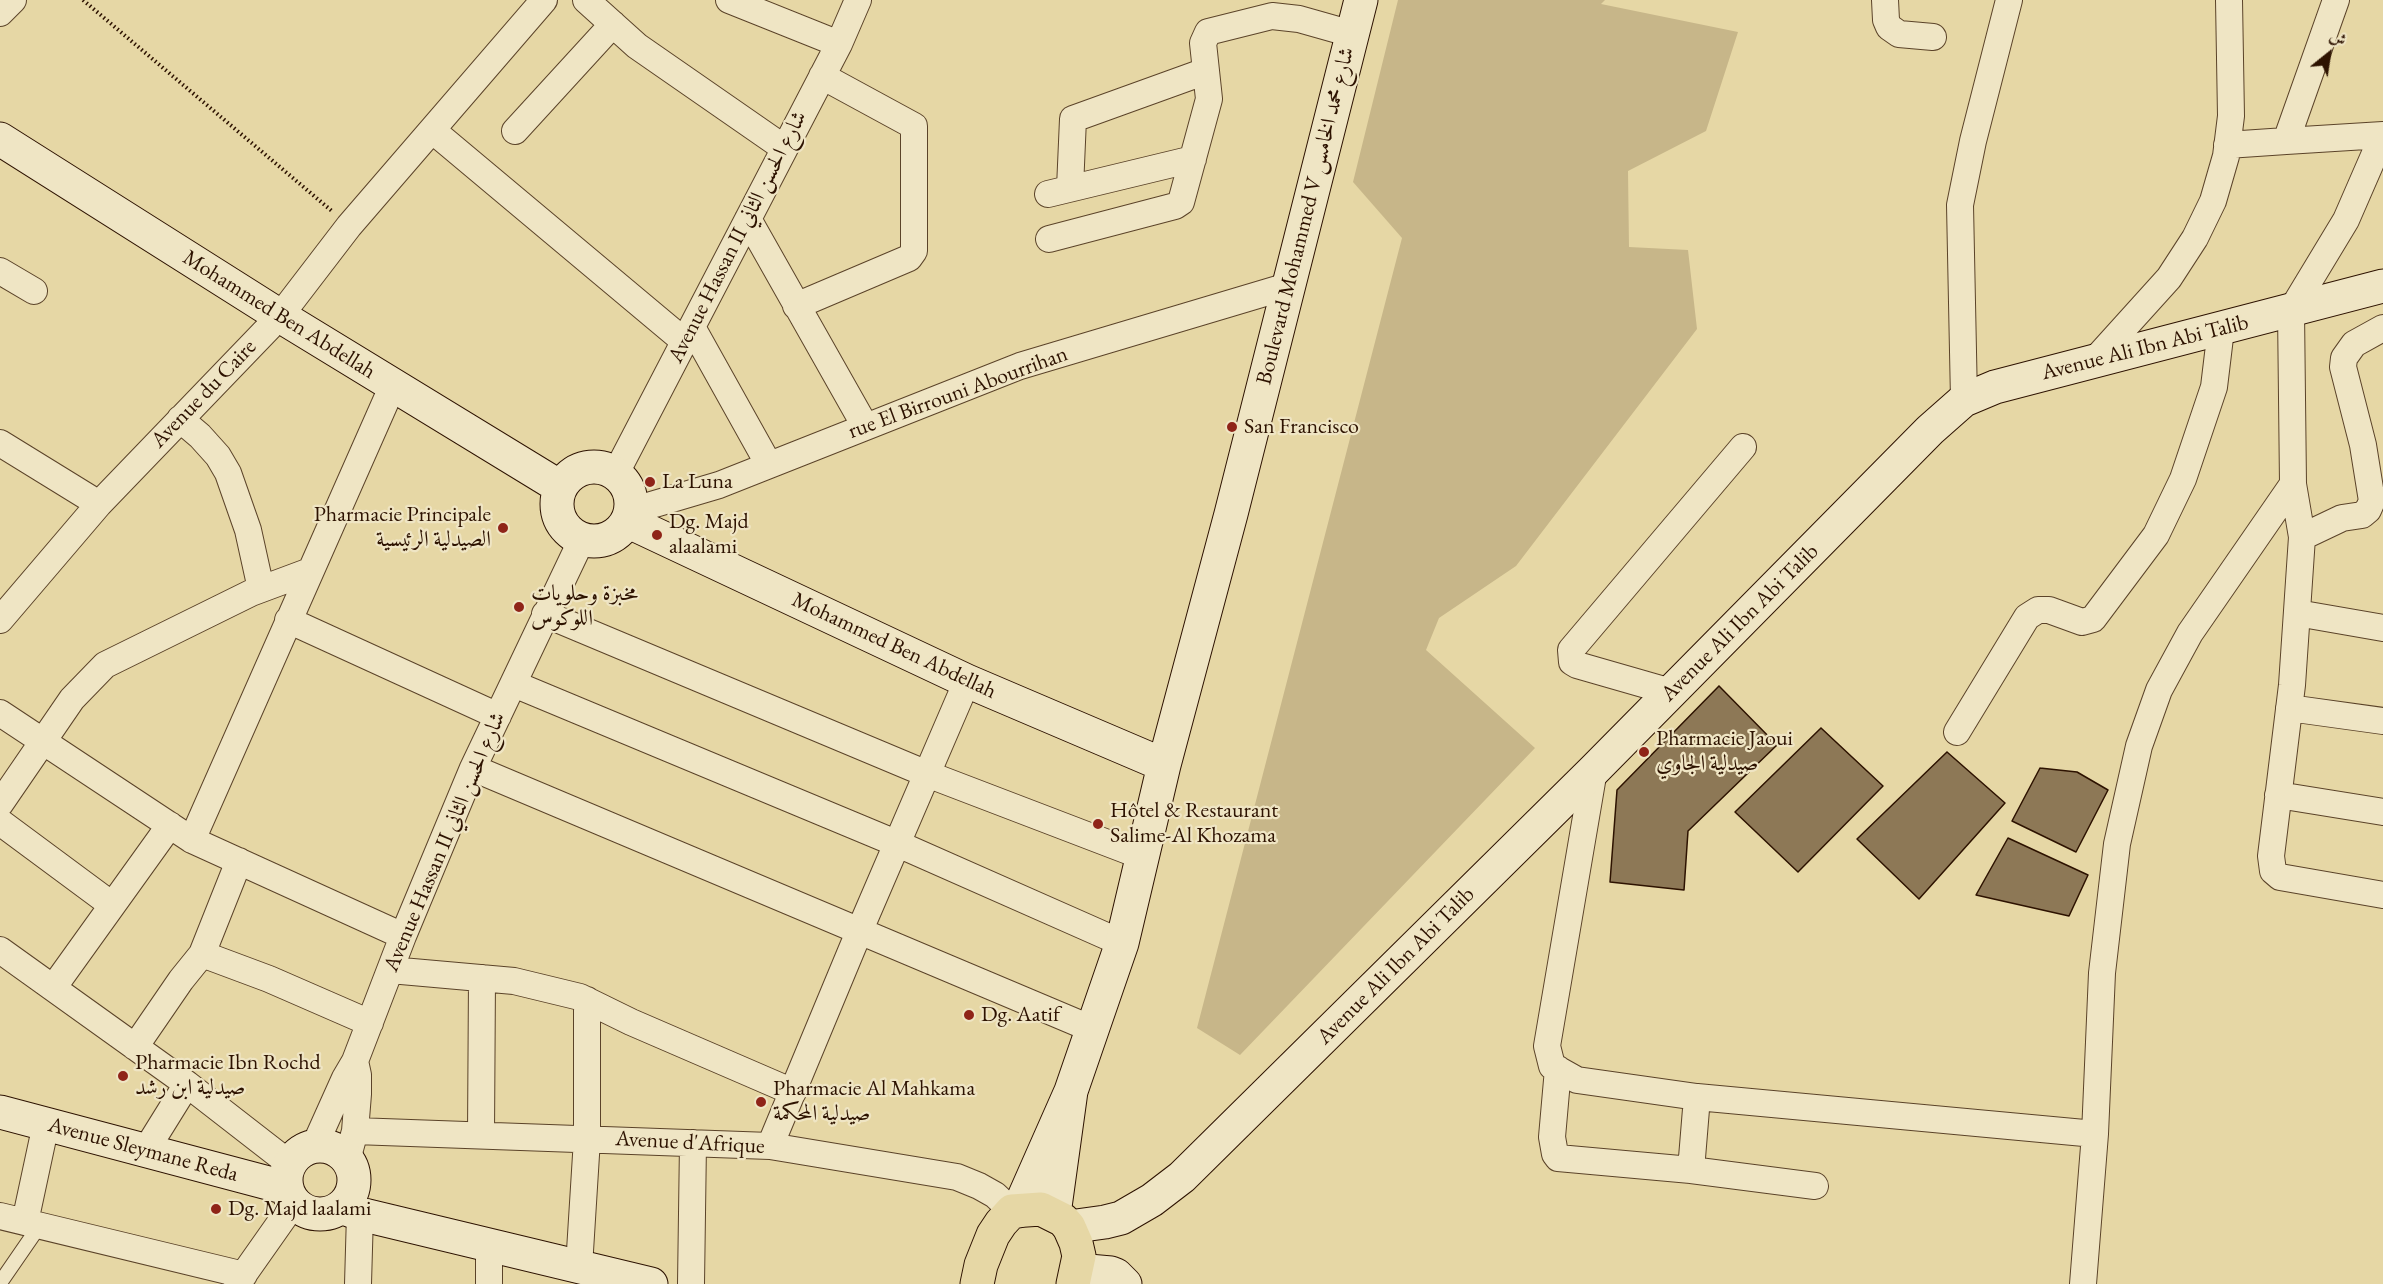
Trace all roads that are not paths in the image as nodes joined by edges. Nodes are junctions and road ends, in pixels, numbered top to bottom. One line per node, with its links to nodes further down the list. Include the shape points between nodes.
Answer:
1 (13, 0): 11 (street)
2 (544, 0): 18 (street, Avenue du Caire)
3 (586, 0): 12 (street)
4 (729, 0): 15 (street)
5 (858, 0): 15 (street, Avenue Hassan II شارع الحسن الثاني)
6 (1361, 0): 13 (street, Boulevard Mohammed V شارع محمد الخامس)
7 (1885, 0): 14 (street, via 1889,27 1899,34)
8 (2009, 0): 39 (street, via 1960,205)
9 (2229, 0): 22 (street)
10 (2336, 0): 21 (street)
11 (0, 14)
12 (613, 24): 19 (street); 23 (street, via 638,46)
13 (1352, 34): 16 (street, via 1272,16 1208,32 1203,42); 28 (street, Boulevard Mohammed V شارع محمد الخامس)
14 (1934, 37)
15 (839, 44): 17 (street, Avenue Hassan II شارع الحسن الثاني)
16 (1206, 71): 24 (street, via 1209,99); 24 (street, via 1073,118 1059,191)
17 (822, 76): 23 (street, Avenue Hassan II شارع الحسن الثاني); 31 (street, via 914,126 914,251 909,258)
18 (432, 130): 33 (street, Avenue du Caire, via 349,226); 36 (street)
19 (515, 131)
20 (0, 139): 33 (street, Mohammed Ben Abdellah)
21 (2286, 141): 22 (street); 32 (street, via 2383,135 2346,220)
22 (2227, 145): 37 (street, via 2213,201 2195,238 2169,278)
23 (784, 148): 25 (street, Avenue Hassan II شارع الحسن الثاني)
24 (1193, 159): 26 (street, via 1185,192 1175,206)
25 (748, 219): 31 (street); 36 (street, Avenue Hassan II شارع الحسن الثاني)
26 (1048, 239)
27 (0, 271): 30 (street)
28 (1288, 286): 41 (street, rue El Birrouni Abourrihan, via 1020,366); 68 (street, Boulevard Mohammed V شارع محمد الخامس)
29 (2383, 286): 32 (street, Avenue Ali Ibn Abi Talib)
30 (34, 291)
31 (796, 306): 41 (street)
32 (2291, 311): 35 (street, Avenue Ali Ibn Abi Talib); 46 (street)
33 (280, 316): 38 (street, Mohammed Ben Abdellah); 40 (street, Avenue du Caire)
34 (2383, 328): 50 (street, via 2354,344 2343,367 2363,445 2372,501 2362,515 2342,518)
35 (2221, 329): 37 (street, Avenue Ali Ibn Abi Talib); 66 (street, via 2214,387 2183,479 2156,535 2093,619 2082,622 2049,610 2038,610 2027,617)
36 (688, 334): 44 (street); 45 (street, Avenue Hassan II شارع الحسن الثاني)
37 (2094, 362): 39 (street, Avenue Ali Ibn Abi Talib, via 1995,387)
38 (393, 385): 47 (street, Mohammed Ben Abdellah); 52 (street)
39 (1964, 400): 61 (street, Avenue Ali Ibn Abi Talib)
40 (180, 420): 48 (street, Avenue du Caire); 53 (street, via 206,442 228,473 248,530)
41 (864, 426): 44 (street, rue El Birrouni Abourrihan)
42 (0, 443): 48 (street)
43 (1743, 447): 61 (street, via 1571,650 1572,662 1577,665)
44 (769, 465): 49 (street, rue El Birrouni Abourrihan)
45 (616, 473): 47 (street, via 596,466 585,467 575,471); 49 (street, via 629,490)
46 (2293, 484): 50 (street); 104 (street, via 2190,633 2159,690 2139,746 2116,844 2102,973)
47 (560, 487): 51 (street, via 559,518 572,534)
48 (99, 504): 56 (street, Avenue du Caire)
49 (629, 516): 51 (street, via 621,530 603,540); 59 (street, Mohammed Ben Abdellah)
50 (2302, 537): 54 (street)
51 (582, 539): 55 (street, Avenue Hassan II شارع الحسن الثاني)
52 (310, 571): 53 (street); 57 (street)
53 (261, 588): 67 (street, via 105,665 72,699)
54 (2296, 613): 58 (street); 62 (street)
55 (545, 614): 60 (street, Avenue Hassan II شارع الحسن الثاني); 71 (street)
56 (0, 620)
57 (288, 620): 64 (street); 77 (street)
58 (2383, 628)
59 (967, 681): 68 (street, Mohammed Ben Abdellah); 71 (street)
60 (514, 684): 64 (street, Avenue Hassan II شارع الحسن الثاني); 78 (street)
61 (1671, 692): 70 (street, Avenue Ali Ibn Abi Talib)
62 (2289, 708): 65 (street); 72 (street)
63 (0, 713): 67 (street)
64 (498, 716): 69 (street, Avenue Hassan II شارع الحسن الثاني)
65 (2383, 721)
66 (1957, 732)
67 (43, 742): 73 (street); 76 (street)
68 (1164, 765): 79 (street, Boulevard Mohammed V شارع محمد الخامس)
69 (473, 768): 83 (street); 84 (street, Avenue Hassan II شارع الحسن الثاني)
70 (1594, 770): 96 (street, via 1546,1046 1552,1066); 118 (street, Avenue Ali Ibn Abi Talib, via 1182,1177 1152,1200 1121,1218 1105,1222)
71 (927, 774): 78 (street); 79 (street)
72 (2278, 795): 74 (street); 81 (street, via 2271,856 2273,871 2280,878)
73 (0, 804)
74 (2383, 812)
75 (0, 822): 82 (street)
76 (170, 825): 77 (street); 82 (street)
77 (192, 840): 80 (street)
78 (898, 844): 83 (street); 85 (street)
79 (1144, 857): 85 (street, Boulevard Mohammed V شارع محمد الخامس)
80 (239, 861): 84 (street); 87 (street)
81 (2383, 895)
82 (112, 905): 90 (street)
83 (858, 932): 93 (street); 99 (street)
84 (403, 936): 88 (street, Avenue Hassan II شارع الحسن الثاني)
85 (1122, 943): 93 (street, Boulevard Mohammed V شارع محمد الخامس)
86 (0, 950): 90 (street)
87 (202, 954): 92 (street); 94 (street)
88 (390, 970): 89 (street); 92 (street, Avenue Hassan II شارع الحسن الثاني)
89 (482, 978): 91 (street, via 535,986); 103 (street)
90 (53, 987): 94 (street)
91 (587, 1000): 99 (street); 105 (street)
92 (370, 1023): 95 (street, Avenue Hassan II شارع الحسن الثاني)
93 (1092, 1029): 98 (street, Boulevard Mohammed V شارع محمد الخامس)
94 (135, 1047): 97 (street)
95 (355, 1061): 107 (street, via 358,1084); 111 (street, Avenue Hassan II شارع الحسن الثاني)
96 (1558, 1069): 100 (street, via 1577,1080); 110 (street, via 1552,1137 1558,1158)
97 (187, 1084): 109 (street); 111 (street)
98 (1071, 1091): 114 (street, Boulevard Mohammed V شارع محمد الخامس); 118 (street, Boulevard Mohammed V شارع محمد الخامس)
99 (793, 1092): 108 (street)
100 (1697, 1096): 104 (street); 110 (street)
101 (0, 1112): 102 (street, Avenue Sleymane Reda)
102 (46, 1124): 109 (street, Avenue Sleymane Reda); 116 (street)
103 (481, 1134): 105 (street, Avenue d'Afrique); 107 (street, Avenue d'Afrique)
104 (2095, 1134): 128 (street)
105 (587, 1138): 106 (street, Avenue d'Afrique); 119 (street)
106 (693, 1143): 108 (street, Avenue d'Afrique); 125 (street)
107 (351, 1145): 111 (street, via 333,1149); 113 (street)
108 (770, 1146): 114 (street, Avenue d'Afrique, via 957,1177 995,1195)
109 (146, 1150): 111 (street, Avenue Sleymane Reda)
110 (1691, 1170): 112 (street)
111 (296, 1175): 113 (street, via 301,1208 317,1214); 120 (street, Avenue Hassan II شارع الحسن الثاني)
112 (1815, 1186)
113 (351, 1211): 117 (street); 122 (street)
114 (1015, 1211): 118 (highway, via 1041,1209); 126 (highway, via 993,1234)
115 (0, 1216): 116 (street)
116 (32, 1223): 120 (street); 121 (lane)
117 (489, 1245): 119 (street); 123 (street)
118 (1070, 1250): 127 (street)
119 (587, 1273): 124 (street)
120 (241, 1280)
121 (0, 1283)
122 (358, 1284)
123 (489, 1284)
124 (651, 1284)
125 (691, 1284)
126 (977, 1284)
127 (1125, 1284)
128 (2083, 1284)

